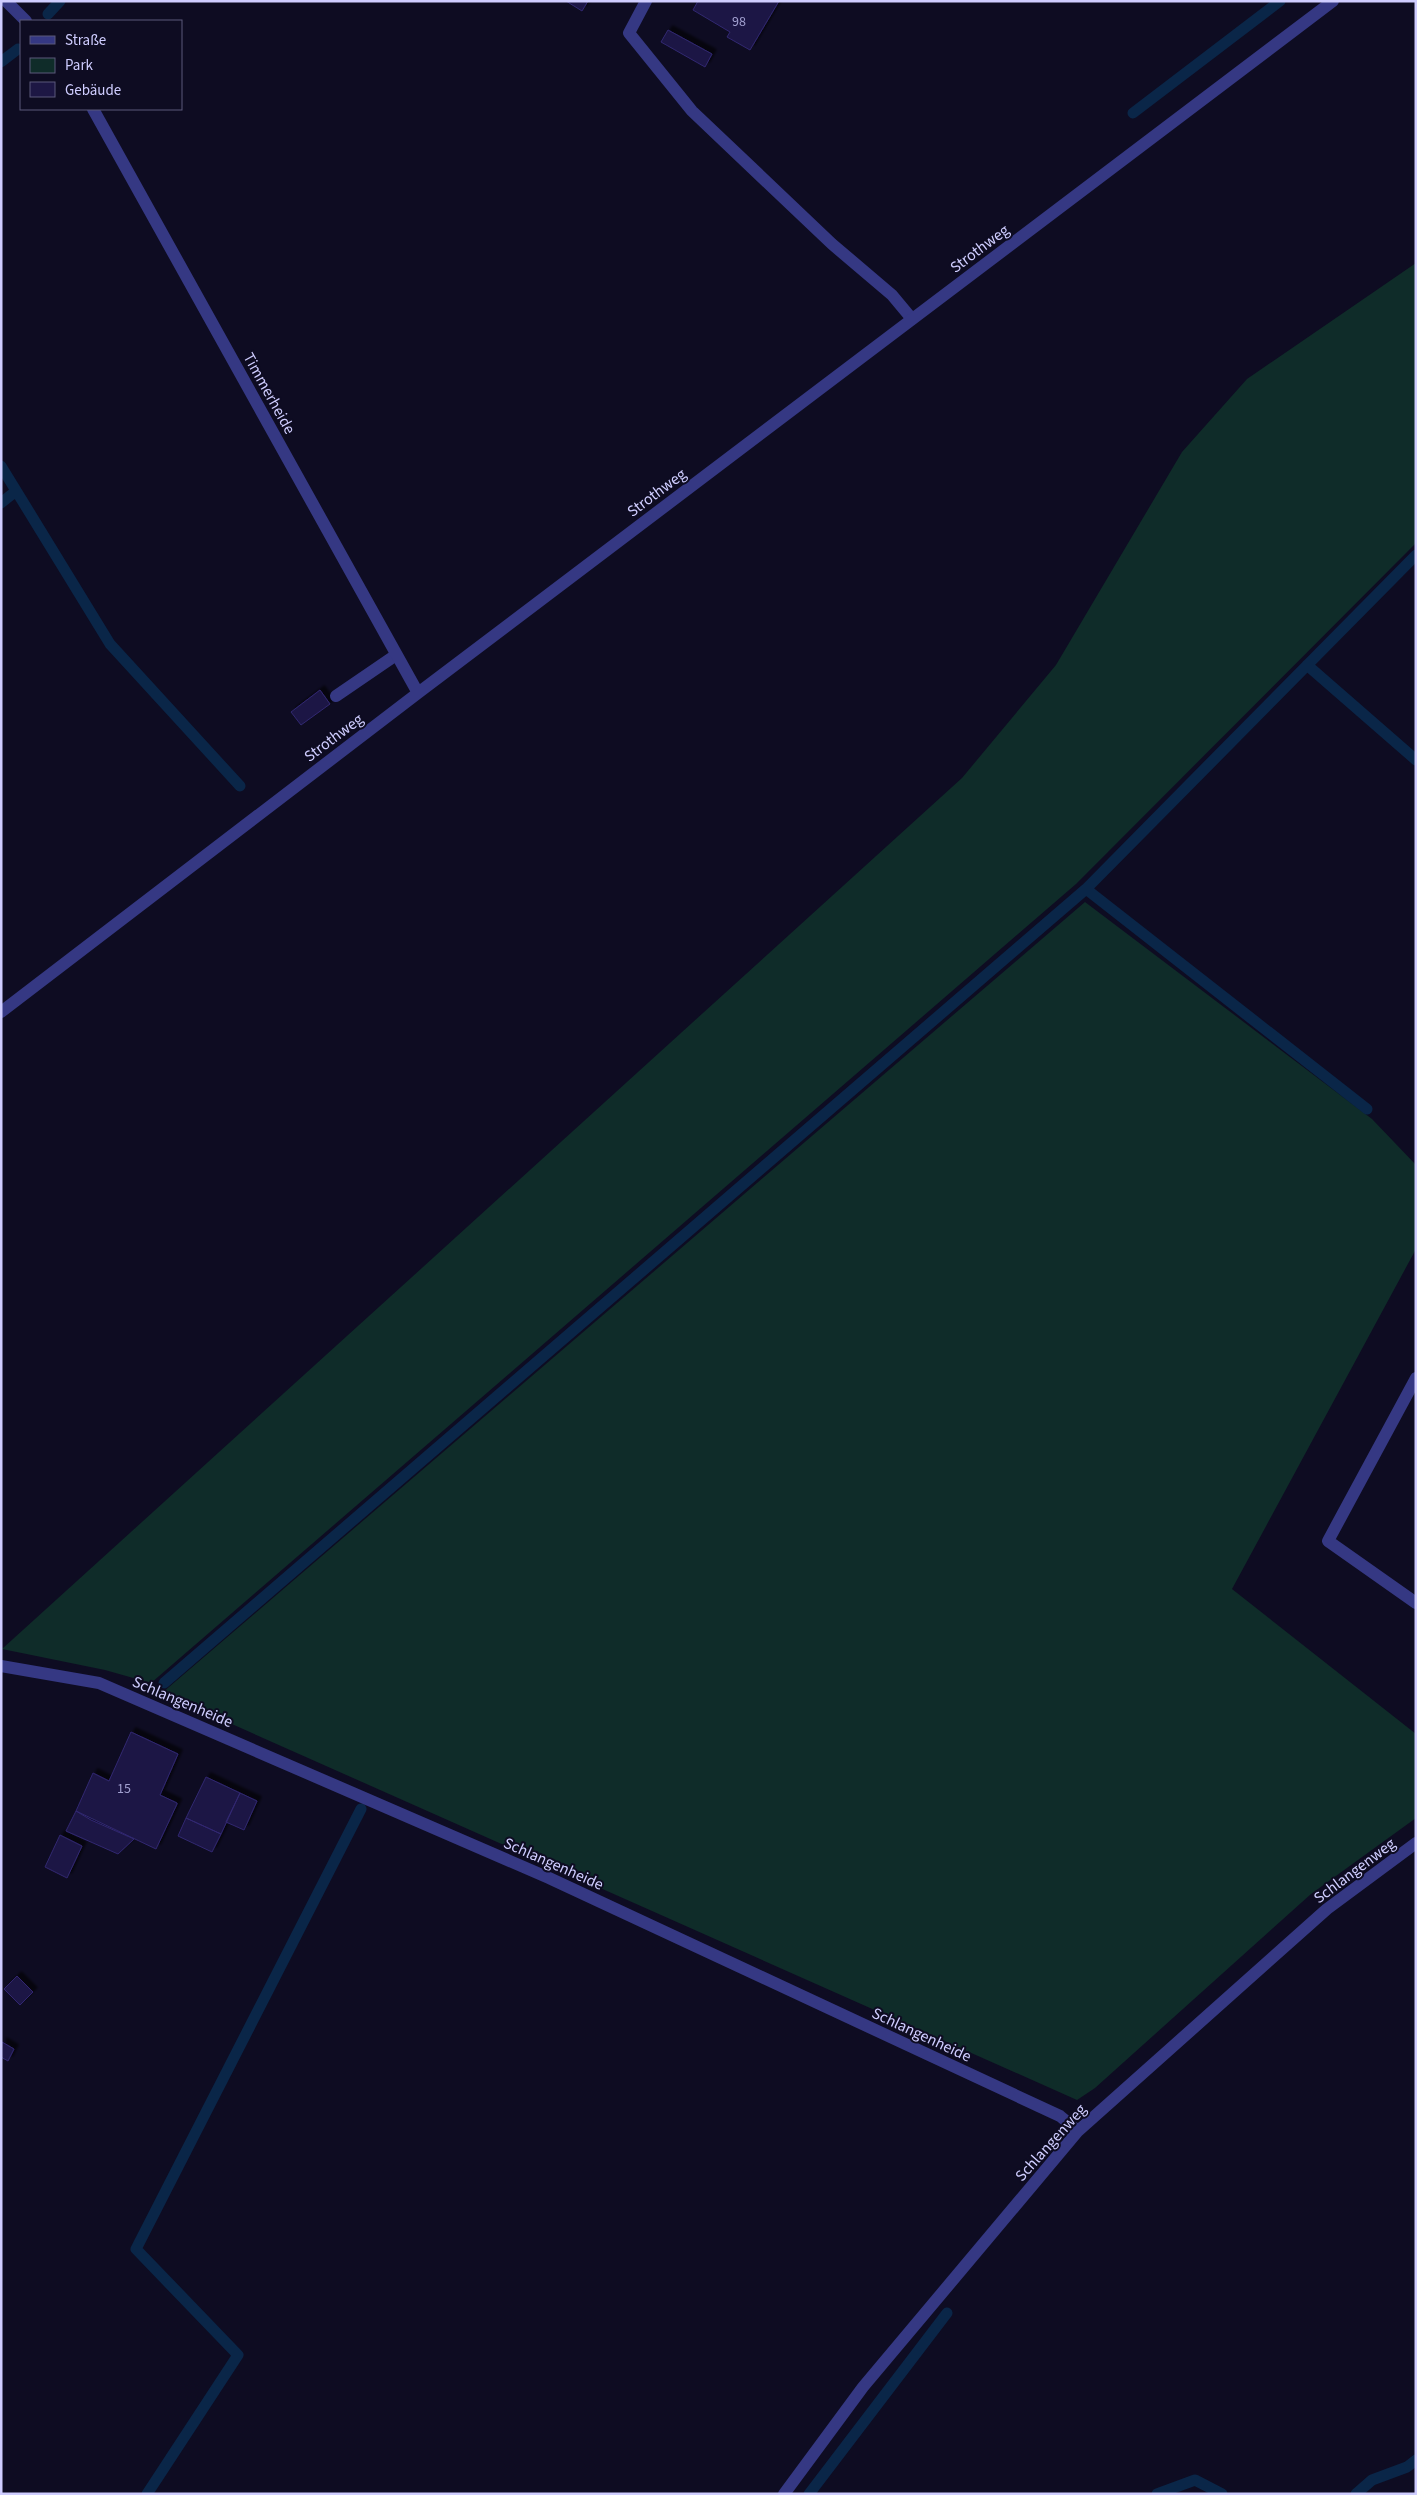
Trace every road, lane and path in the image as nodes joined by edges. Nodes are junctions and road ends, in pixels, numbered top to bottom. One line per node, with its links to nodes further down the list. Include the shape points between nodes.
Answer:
1 (6, 1): 4 (street)
2 (646, 1): 6 (street, via 629,33 692,110 832,244 892,295)
3 (1333, 1): 6 (street, Strothweg)
4 (25, 20)
5 (94, 110): 7 (street, Timmerheide)
6 (912, 319): 8 (street, Strothweg)
7 (396, 655): 8 (street, Timmerheide); 9 (street)
8 (418, 693): 10 (street, Strothweg)
9 (336, 696)
10 (1, 1012)
11 (1416, 1378): 12 (street, via 1328,1541)
12 (1416, 1603)
13 (1, 1666): 15 (street, Schlangenheide, via 99,1683 549,1878 1060,2116)
14 (1416, 1844): 15 (street, Schlangenweg, via 1327,1909)
15 (1078, 2131): 16 (street, Schlangenweg, via 863,2387)
16 (784, 2494)

